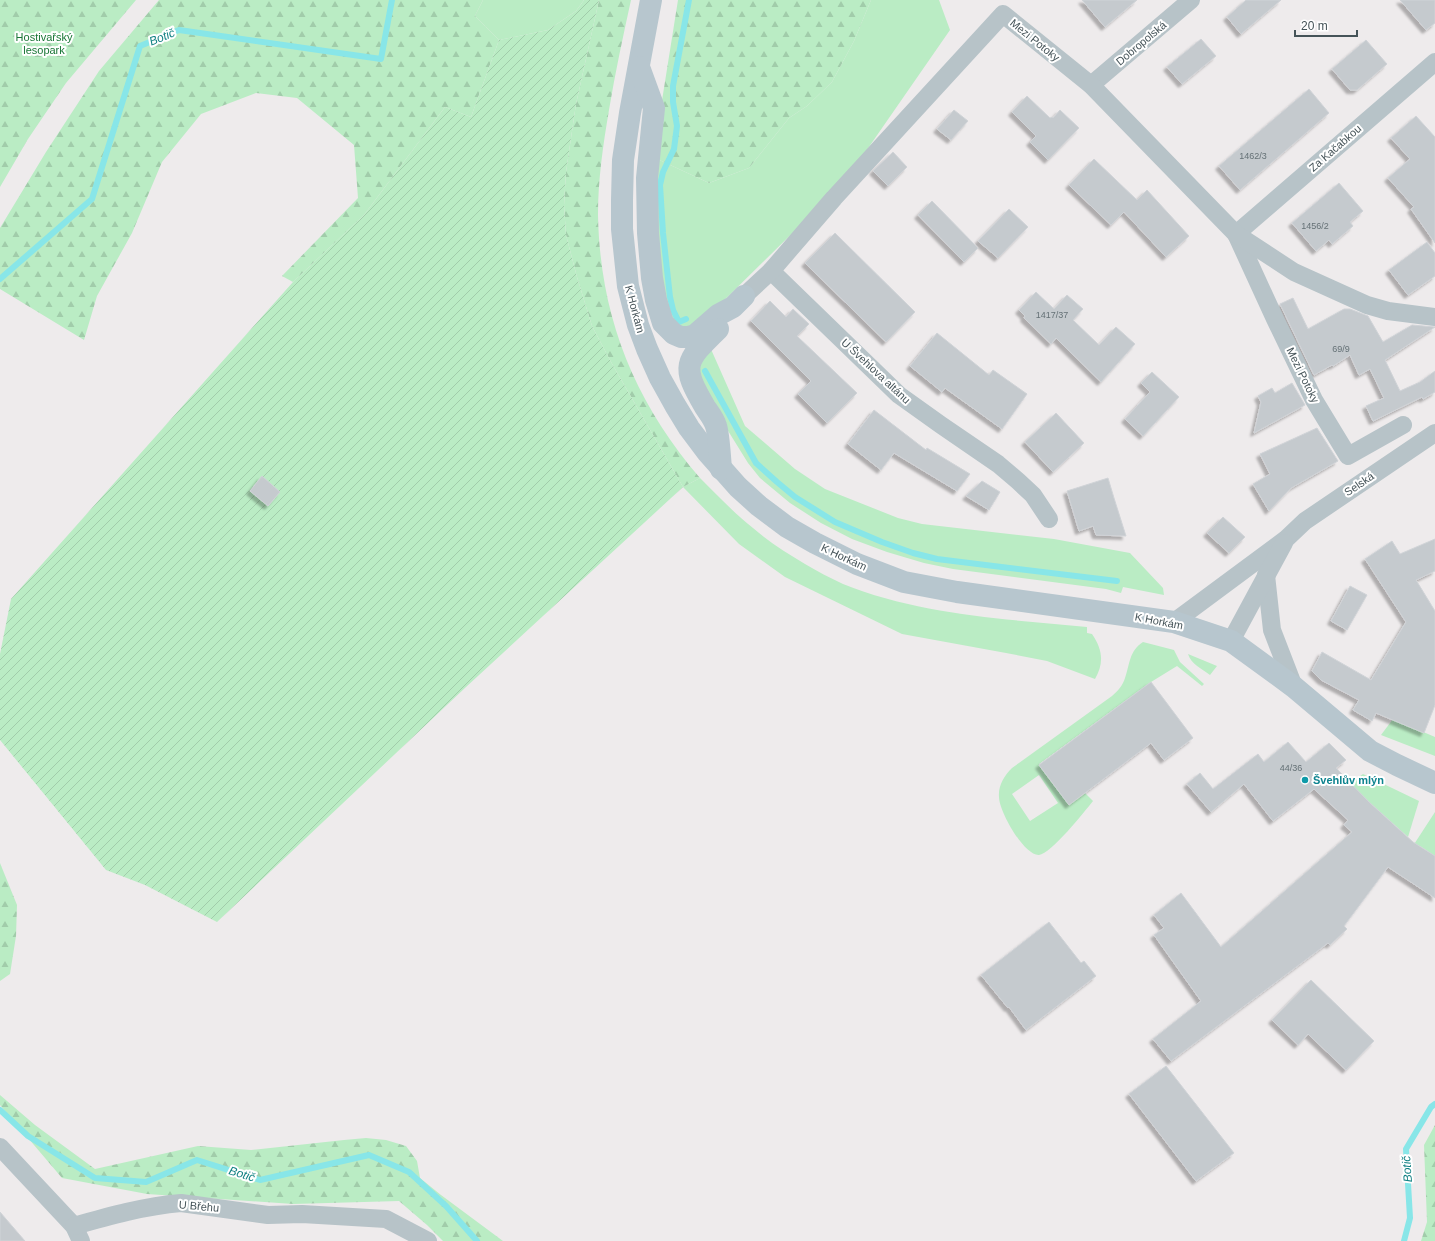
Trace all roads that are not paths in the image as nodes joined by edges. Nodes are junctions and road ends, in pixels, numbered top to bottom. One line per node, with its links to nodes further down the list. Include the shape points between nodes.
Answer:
1 (651, 0): 4 (main road, K Horkám)
2 (1191, 0): 5 (street, Dobropolská)
3 (1435, 62): 6 (street, Za Kačabkou)
4 (639, 66): 8 (main road, via 654,108 647,178 648,233 652,278 660,316 674,334 688,337 695,335); 12 (main road, K Horkám, via 624,160 622,229 628,286 638,325 660,378 689,428)
5 (1091, 85): 6 (street, Mezi Potoky); 7 (street, Mezi Potoky, via 1003,14)
6 (1236, 234): 9 (street, Mezi Potoky, via 1294,272 1367,305 1388,311); 10 (street, Mezi Potoky, via 1314,400 1348,456)
7 (771, 271): 8 (street); 13 (street, U Švehlova altánu, via 899,394 1018,481 1033,495)
8 (738, 301): 12 (main road, via 725,322 695,352 689,370 692,382 716,426)
9 (1435, 317)
10 (1403, 425)
11 (1435, 433): 14 (street, Selská, via 1305,521)
12 (721, 469): 16 (main road, K Horkám, via 759,506 814,544 904,582 957,592)
13 (1049, 519)
14 (1286, 539): 15 (street, Selská); 16 (street, Selská)
15 (1266, 575): 17 (street, Selská); 18 (street, via 1272,630)
16 (1174, 622): 17 (main road, K Horkám)
17 (1231, 641): 18 (main road, K Horkám)
18 (1294, 687): 19 (main road, K Horkám, via 1370,751)
19 (1435, 783)
20 (0, 1147): 21 (street, U Břehu)
21 (78, 1233): 22 (street, U Břehu, via 105,1217 181,1203 268,1215 302,1214 386,1220)
22 (428, 1241)

